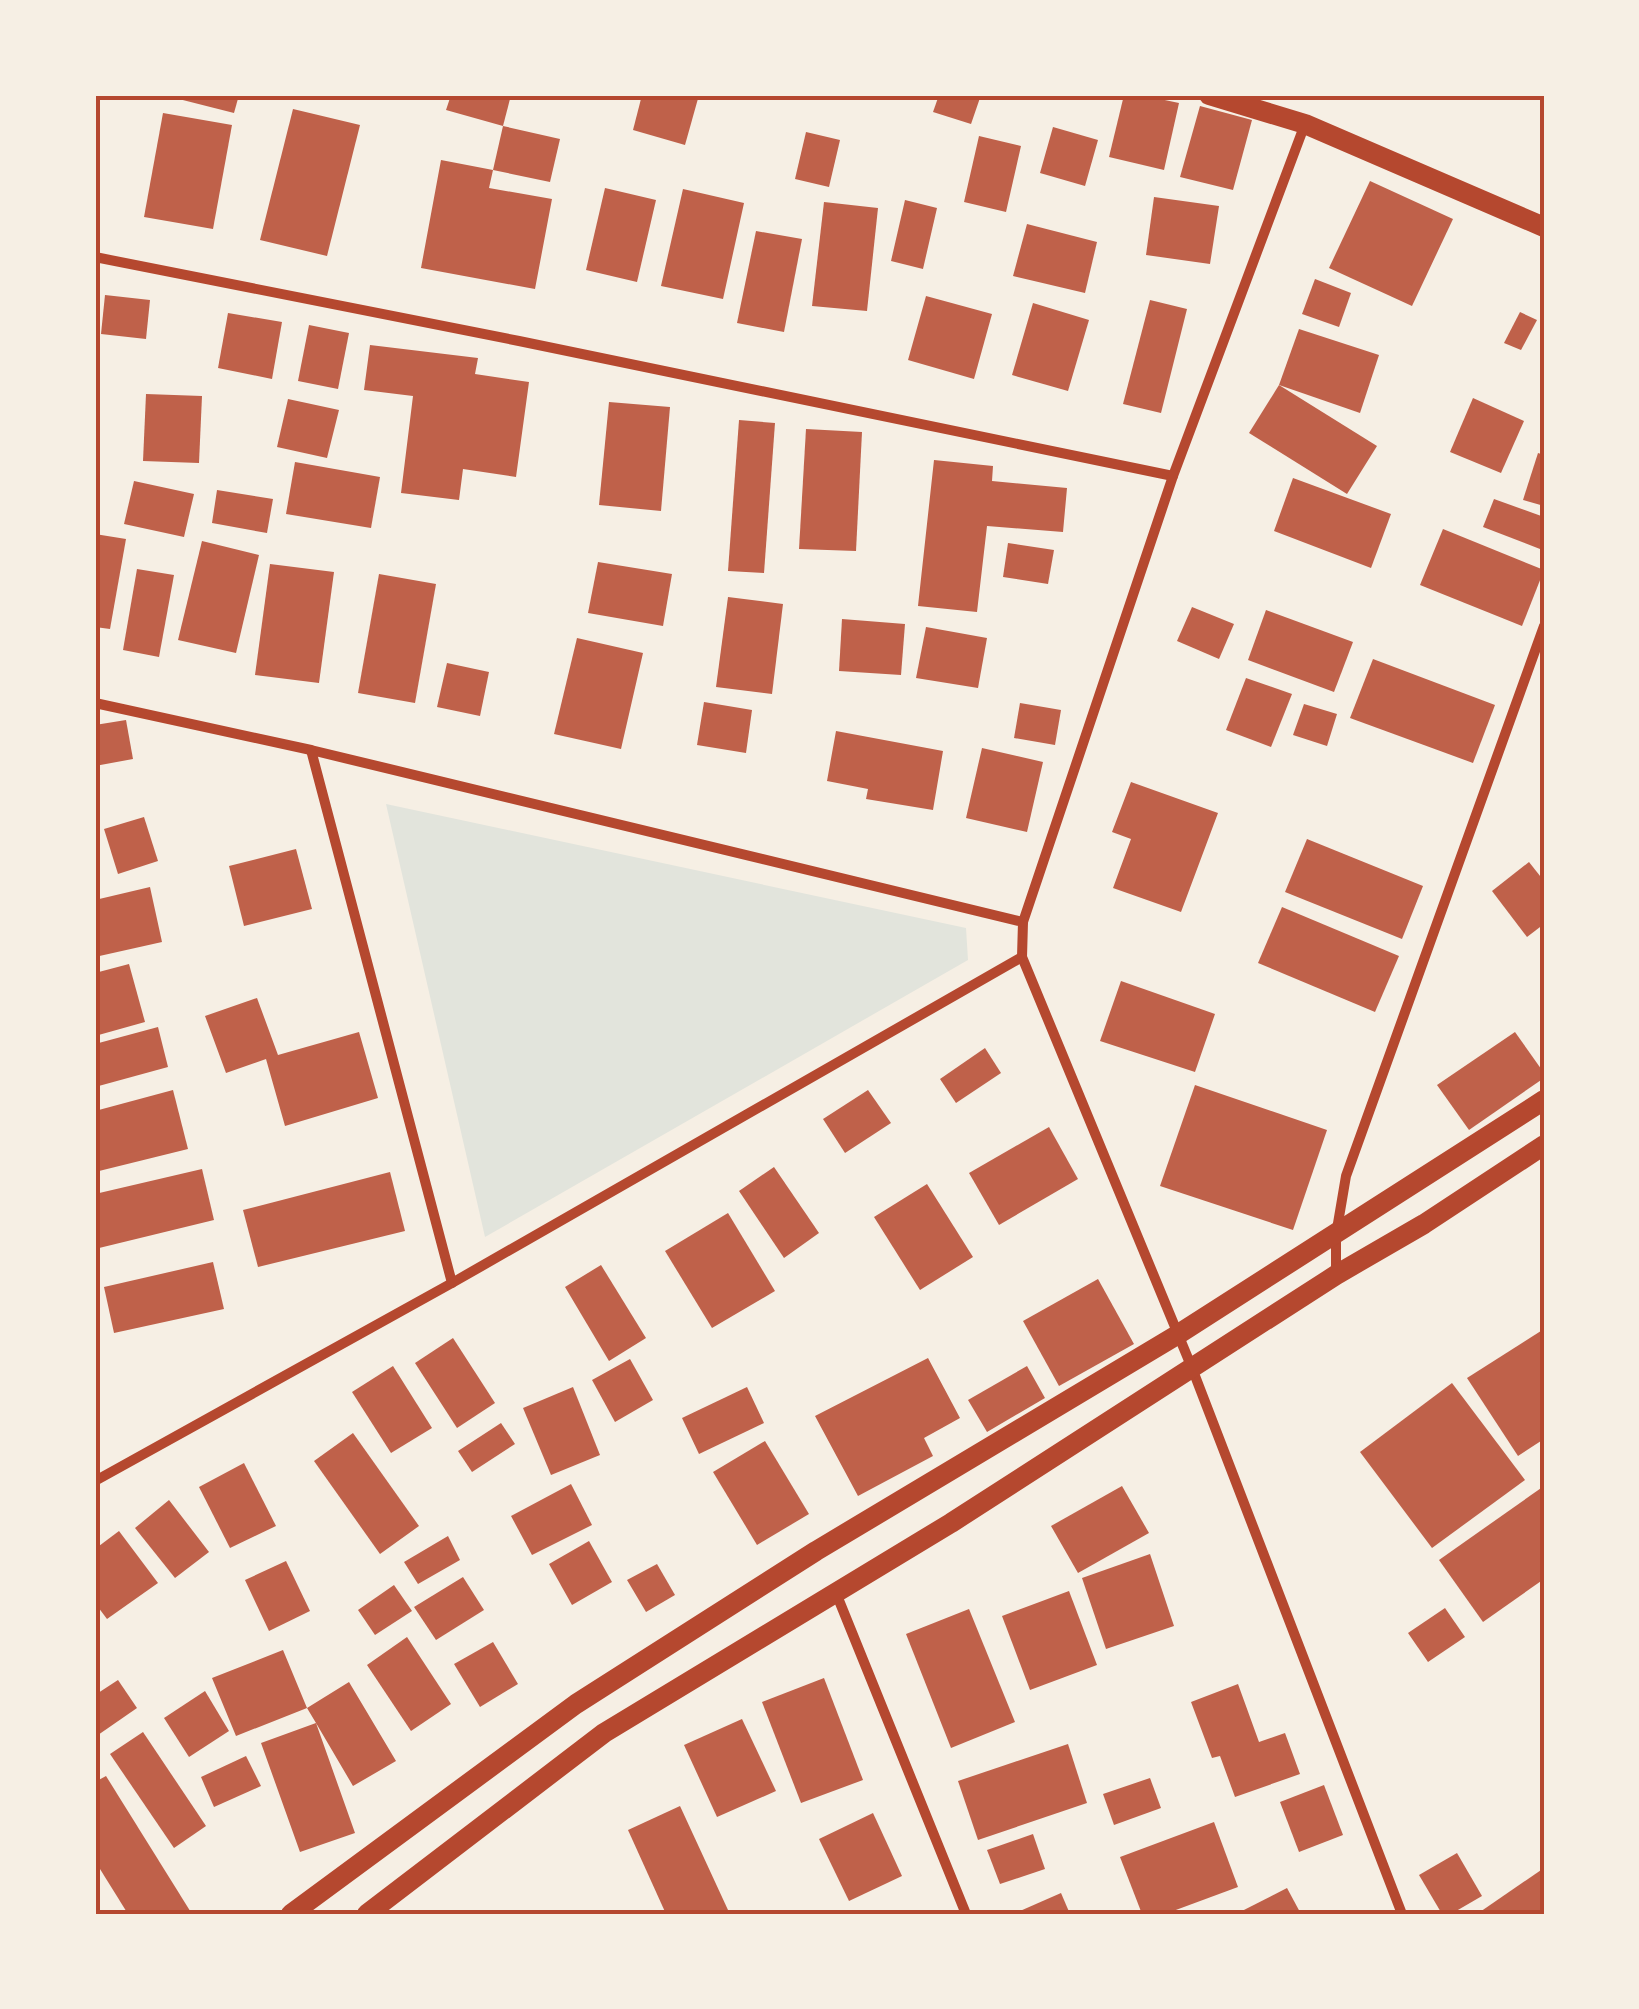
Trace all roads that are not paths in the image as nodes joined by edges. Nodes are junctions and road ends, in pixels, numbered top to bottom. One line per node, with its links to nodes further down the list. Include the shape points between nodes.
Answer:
1 (1209, 95): 2 (main road)
2 (1305, 124): 3 (main road); 5 (street)
3 (1544, 226)
4 (95, 257): 5 (street)
5 (1173, 476): 9 (street)
6 (1544, 626): 13 (street, via 1346,1176)
7 (95, 703): 8 (street)
8 (311, 750): 9 (street); 15 (street)
9 (1023, 922): 10 (street)
10 (1022, 958): 15 (street); 16 (street)
11 (1544, 1100): 13 (main road)
12 (1544, 1145): 14 (main road)
13 (1336, 1235): 14 (street); 16 (main road)
14 (1336, 1275): 17 (main road)
15 (452, 1282): 18 (street)
16 (1176, 1336): 17 (street); 20 (main road, via 576,1704)
17 (1192, 1368): 19 (main road); 23 (street)
18 (95, 1481)
19 (836, 1593): 21 (main road, via 604,1733); 22 (street)
20 (292, 1914)
21 (367, 1914)
22 (966, 1914)
23 (1402, 1914)

